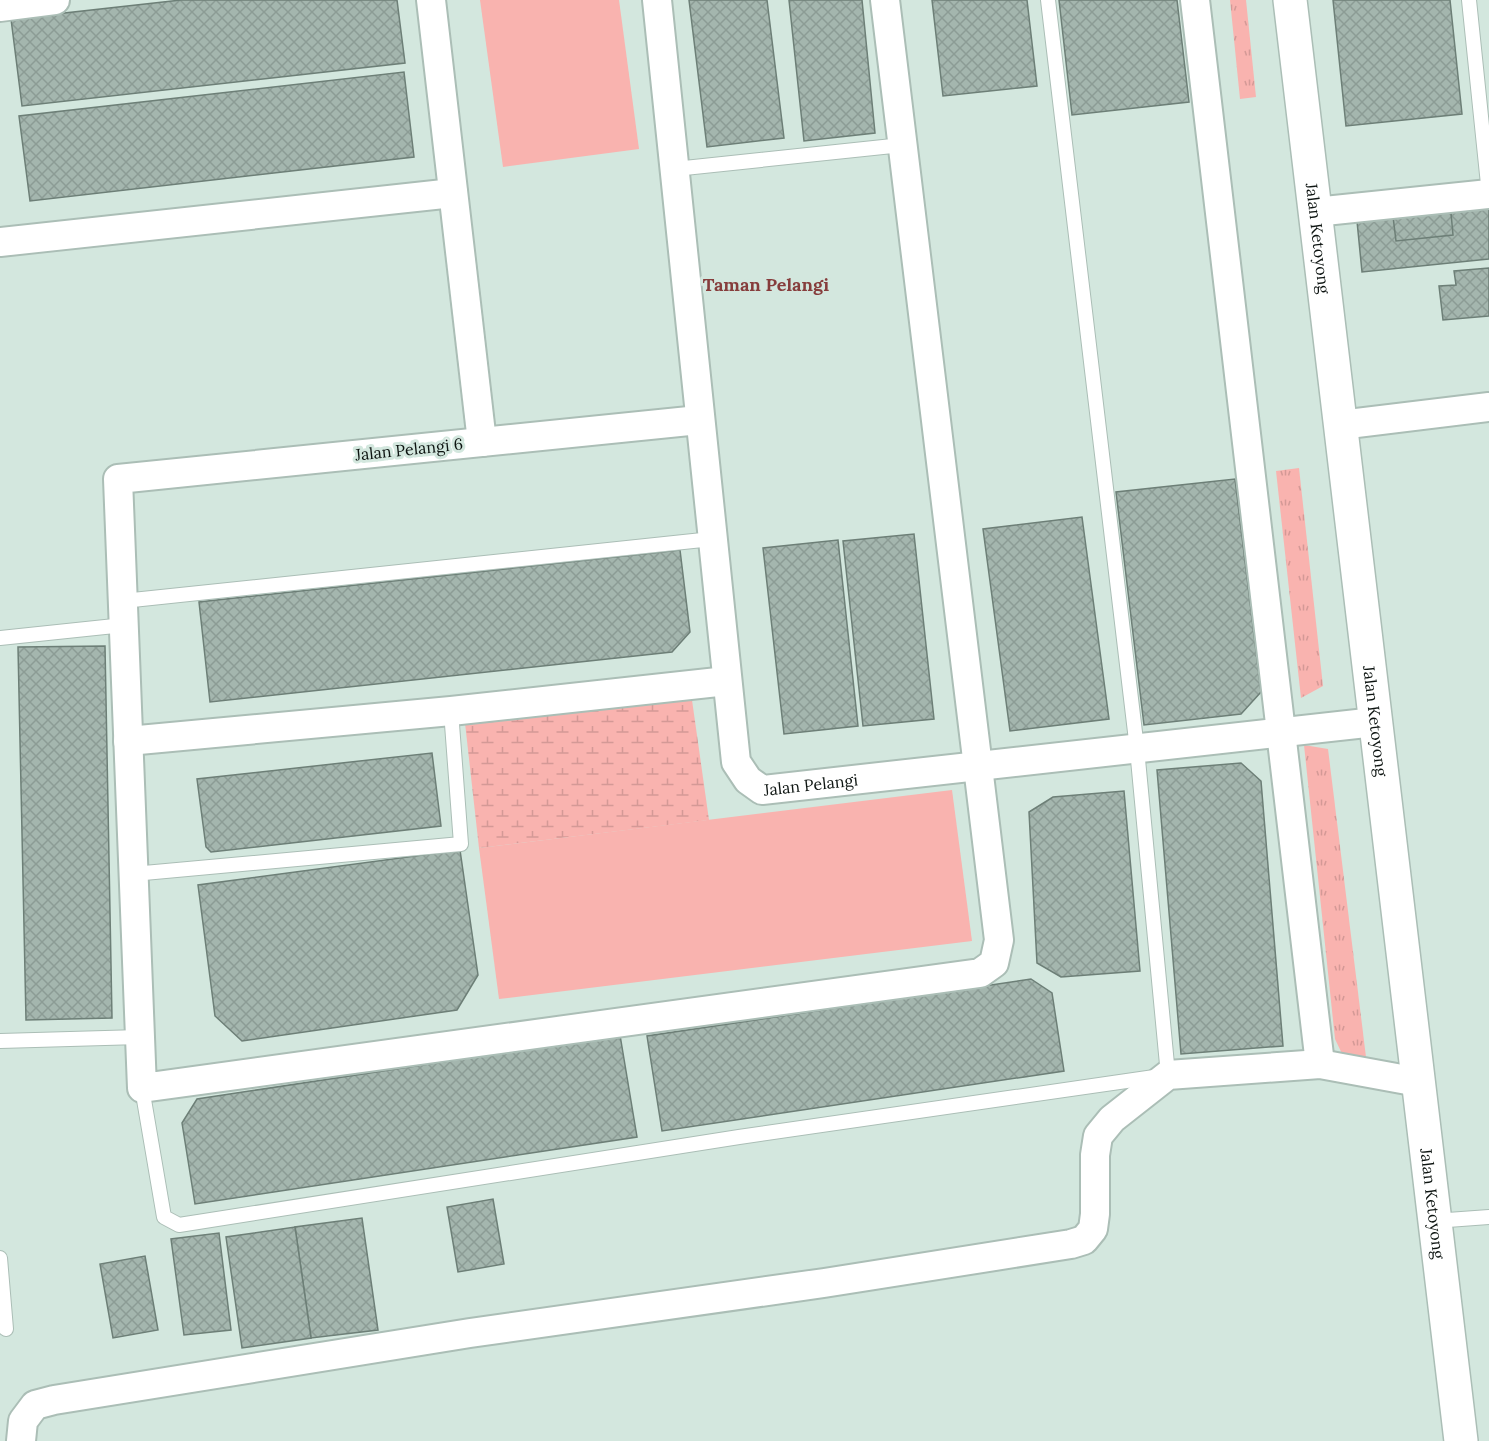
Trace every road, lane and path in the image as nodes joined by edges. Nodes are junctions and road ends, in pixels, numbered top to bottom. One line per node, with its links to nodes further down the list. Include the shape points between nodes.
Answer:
1 (55, 0): 9 (street)
2 (431, 0): 12 (street)
3 (657, 0): 11 (street, Jalan Pelangi)
4 (885, 0): 10 (street)
5 (1048, 0): 28 (lane)
6 (1194, 0): 26 (street)
7 (1290, 0): 14 (street, Jalan Ketoyong)
8 (1469, 0): 13 (lane)
9 (0, 7)
10 (902, 145): 11 (lane); 29 (street)
11 (675, 169): 17 (street, Jalan Pelangi)
12 (453, 193): 15 (street); 19 (street)
13 (1489, 194): 14 (street)
14 (1315, 212): 18 (street, Jalan Ketoyong)
15 (0, 238)
16 (1489, 407): 18 (street)
17 (699, 420): 19 (street, Jalan Pelangi 6); 20 (street, Jalan Pelangi)
18 (1340, 425): 25 (street, Jalan Ketoyong)
19 (482, 442): 21 (street, Jalan Pelangi 6, via 118,479)
20 (712, 539): 21 (lane); 23 (street, Jalan Pelangi)
21 (123, 613): 22 (lane); 27 (street)
22 (0, 638)
23 (727, 681): 24 (street); 29 (street, Jalan Pelangi, via 736,762 748,780 762,790)
24 (451, 711): 27 (street); 30 (lane, via 461,844)
25 (1375, 722): 26 (street); 35 (street, Jalan Ketoyong)
26 (1281, 733): 28 (street); 33 (street)
27 (128, 741): 30 (street)
28 (1137, 749): 29 (street); 34 (lane)
29 (978, 766): 36 (street, via 999,940 994,963 980,973)
30 (133, 874): 31 (street)
31 (140, 1037): 32 (lane); 36 (street)
32 (0, 1041)
33 (1320, 1064): 34 (street); 35 (street)
34 (1168, 1075): 36 (lane, via 739,1137 179,1225 164,1217); 41 (street, via 1112,1119 1098,1136 1093,1229 1078,1242 54,1400 35,1404 23,1421)
35 (1418, 1082): 38 (street, Jalan Ketoyong)
36 (142, 1088)
37 (1489, 1217): 38 (lane)
38 (1434, 1221): 42 (street, Jalan Ketoyong)
39 (0, 1258): 40 (lane)
40 (6, 1329)
41 (21, 1441)
42 (1461, 1441)

